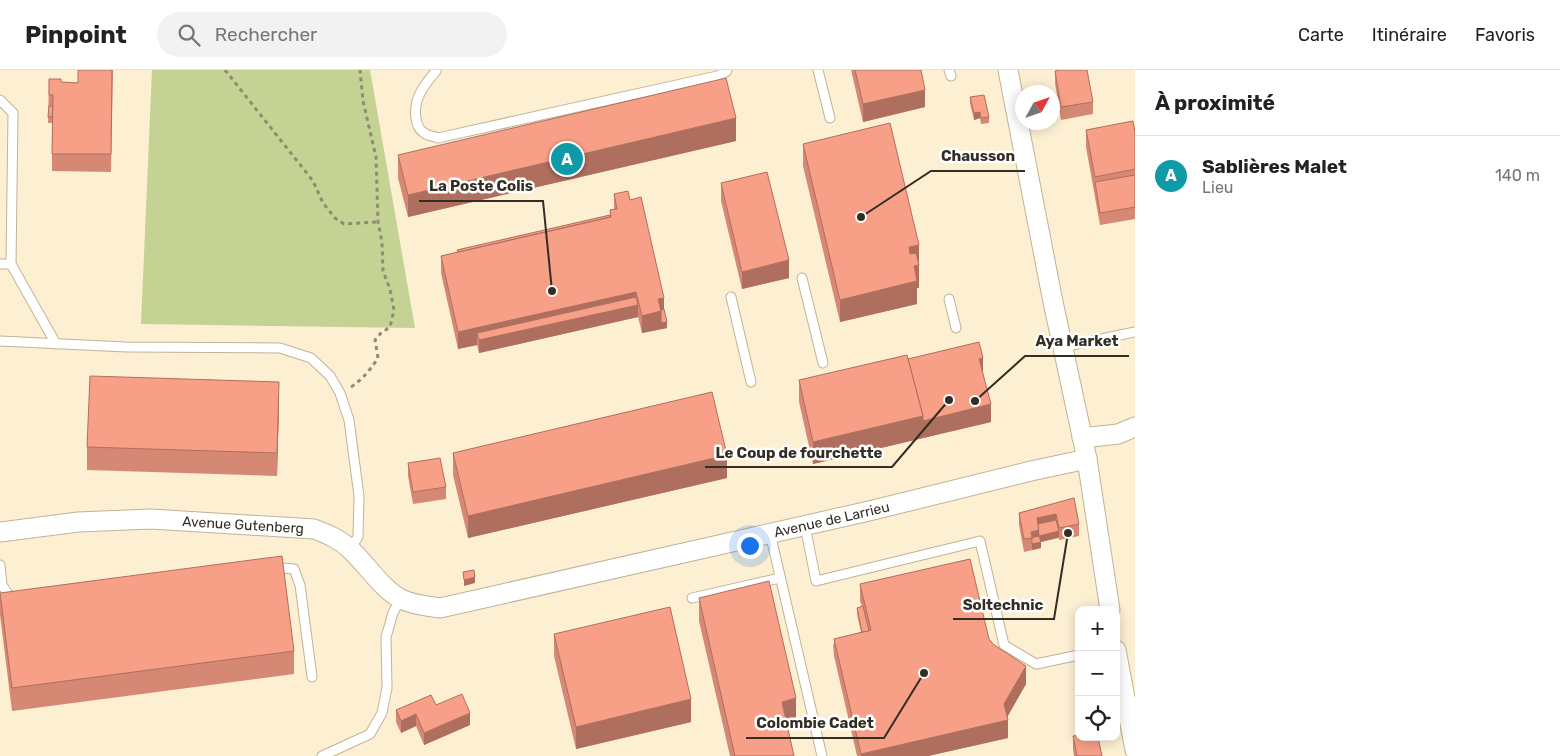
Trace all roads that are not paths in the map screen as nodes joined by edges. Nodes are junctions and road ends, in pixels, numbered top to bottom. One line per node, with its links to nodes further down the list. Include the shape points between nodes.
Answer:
1 (437, 70): 2 (lane, via 416,100 415,115 418,128 424,134 438,138 717,76)
2 (727, 70)
3 (818, 70): 6 (lane)
4 (1008, 70): 16 (street)
5 (0, 100): 8 (lane, via 13,113)
6 (830, 118)
7 (0, 264): 8 (lane)
8 (11, 264): 15 (lane)
9 (802, 278): 17 (lane)
10 (731, 297): 18 (lane)
11 (949, 299): 12 (lane)
12 (956, 328)
13 (1135, 332): 16 (lane)
14 (0, 341): 15 (lane)
15 (56, 344): 25 (lane, via 280,348 311,358 330,376 349,420 359,496 358,537)
16 (1063, 346): 20 (street)
17 (823, 363)
18 (751, 382)
19 (1135, 427): 20 (street, via 1118,434)
20 (1082, 438): 21 (street)
21 (1087, 459): 22 (street, Avenue de Larrieu); 33 (street)
22 (805, 526): 24 (street, Avenue de Larrieu); 35 (lane, via 816,582 980,541 1004,645 1036,664)
23 (0, 532): 25 (street, Avenue Gutenberg, via 78,522 151,518 314,529 332,536)
24 (770, 534): 28 (lane); 32 (street, Avenue de Larrieu)
25 (350, 549): 30 (street, Avenue Gutenberg)
26 (0, 565): 31 (lane, via 2,584 14,602)
27 (264, 568): 36 (lane, via 294,569 300,585)
28 (780, 578): 29 (lane); 39 (lane)
29 (692, 598)
30 (400, 599): 32 (street, Avenue Gutenberg, via 440,608); 38 (lane, via 386,636 388,688 382,712 370,734)
31 (22, 601)
32 (460, 604)
33 (1109, 606)
34 (1116, 651): 37 (street)
35 (1075, 656)
36 (312, 677)
37 (1135, 750)
38 (322, 756)
39 (822, 756)

